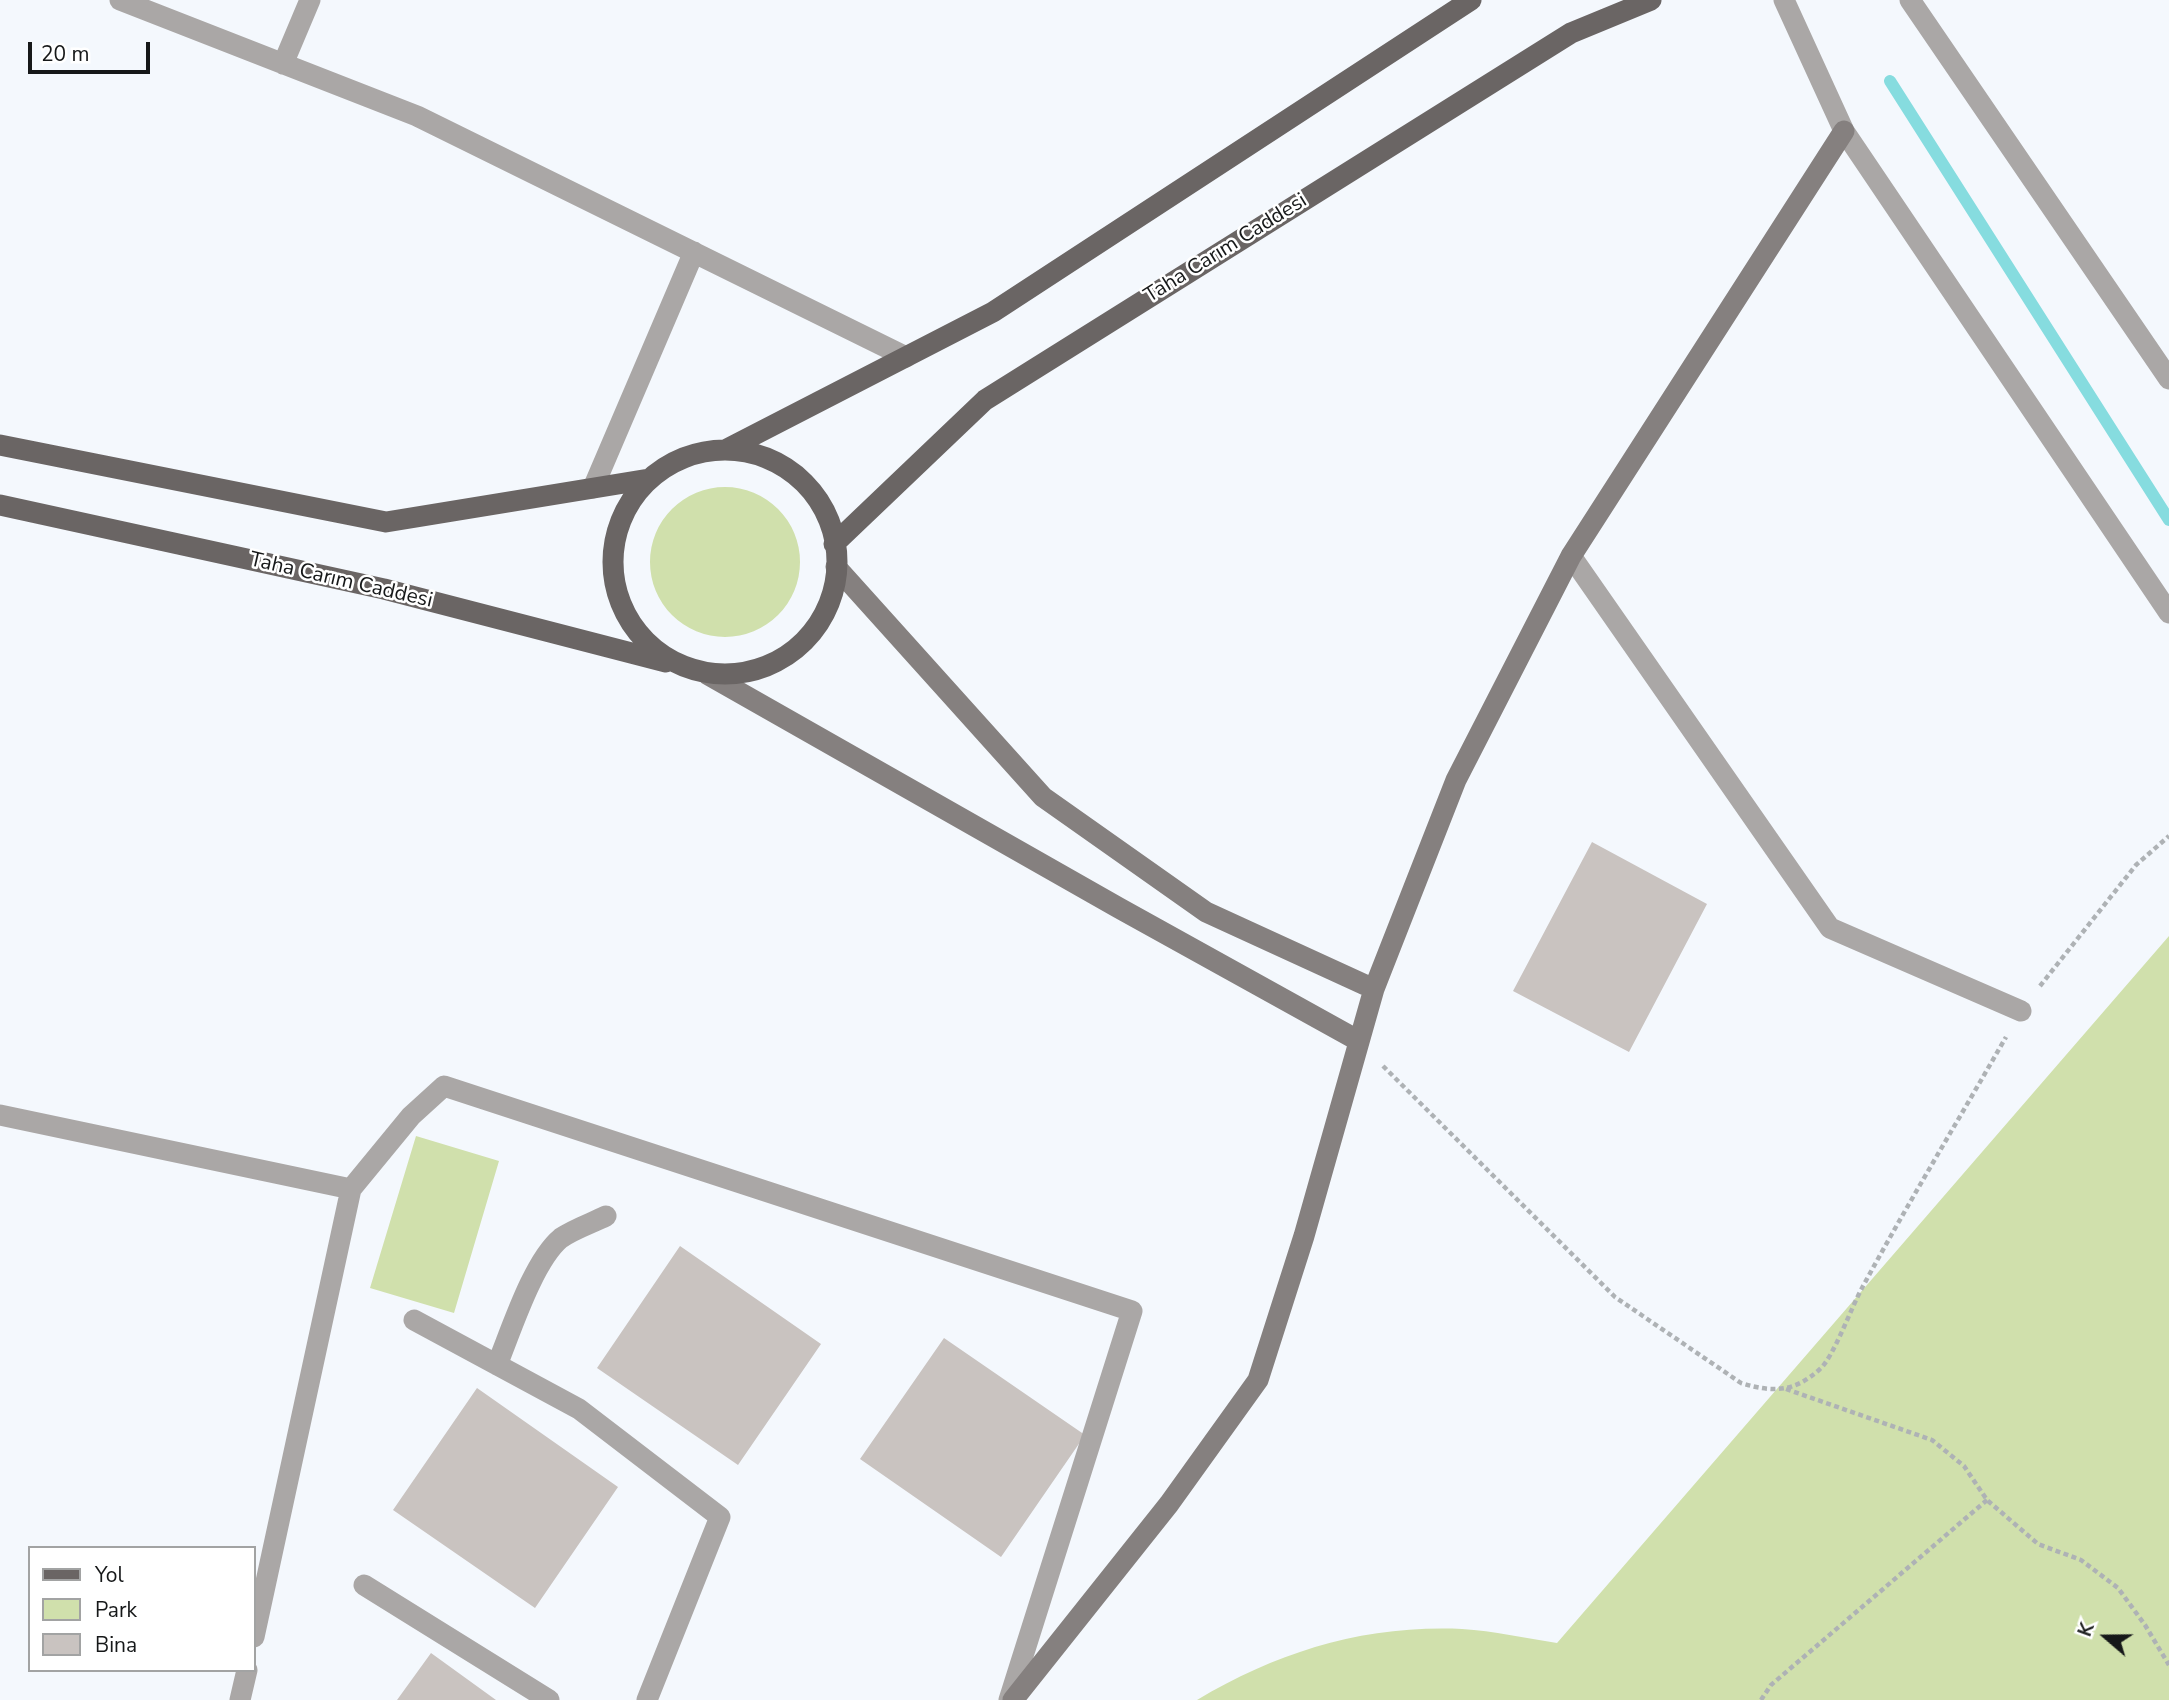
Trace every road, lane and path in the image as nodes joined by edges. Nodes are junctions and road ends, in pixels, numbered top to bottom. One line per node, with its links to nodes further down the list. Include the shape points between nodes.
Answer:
1 (120, 0): 7 (street)
2 (310, 0): 7 (street)
3 (1471, 0): 10 (main road, via 993,312)
4 (1651, 0): 17 (main road, Taha Carım Caddesi, via 1571,33 985,400)
5 (1784, 0): 8 (street)
6 (1910, 0): 11 (street)
7 (283, 64): 9 (street, via 417,116)
8 (1844, 131): 18 (street); 20 (street)
9 (694, 252): 10 (street); 15 (street)
10 (906, 357): 13 (main road)
11 (2169, 379)
12 (0, 445): 15 (main road, via 386,522)
13 (726, 449): 14 (main road, via 671,463); 17 (main road, via 760,454 790,470 814,494 830,524)
14 (649, 479): 15 (main road); 21 (main road, via 628,504 616,533 612,565 618,597 631,625 653,649)
15 (593, 488)
16 (0, 505): 21 (main road, Taha Carım Caddesi, via 384,589)
17 (834, 544): 19 (main road)
18 (1571, 556): 24 (street, via 1456,780); 25 (street, via 1830,928)
19 (836, 567): 22 (main road, via 835,586 825,612 789,655 763,668); 24 (street, via 1043,797 1206,912)
20 (2169, 614)
21 (680, 666): 22 (main road)
22 (707, 674): 26 (street)
23 (2169, 836): 25 (path, via 2136,865)
24 (1374, 989): 26 (street)
25 (2021, 1011): 32 (path, via 1861,1289 1824,1366 1806,1381)
26 (1359, 1041): 32 (path, via 1615,1297 1741,1384 1763,1390); 41 (street, via 1258,1380 1169,1504)
27 (0, 1115): 28 (street)
28 (351, 1189): 35 (street); 41 (street, via 411,1116 444,1086 1132,1311)
29 (606, 1216): 31 (street, via 562,1238 551,1250 528,1287)
30 (414, 1320): 31 (street)
31 (497, 1365): 40 (street, via 579,1409 720,1517)
32 (1786, 1389): 33 (path, via 1932,1440 1964,1466)
33 (1987, 1500): 36 (path, via 2038,1544 2081,1560 2118,1588); 42 (path, via 1771,1685)
34 (364, 1585): 39 (street)
35 (256, 1628)
36 (2169, 1665)
37 (247, 1672): 38 (street)
38 (240, 1700)
39 (549, 1700)
40 (647, 1700)
41 (1011, 1700)
42 (1761, 1700)

